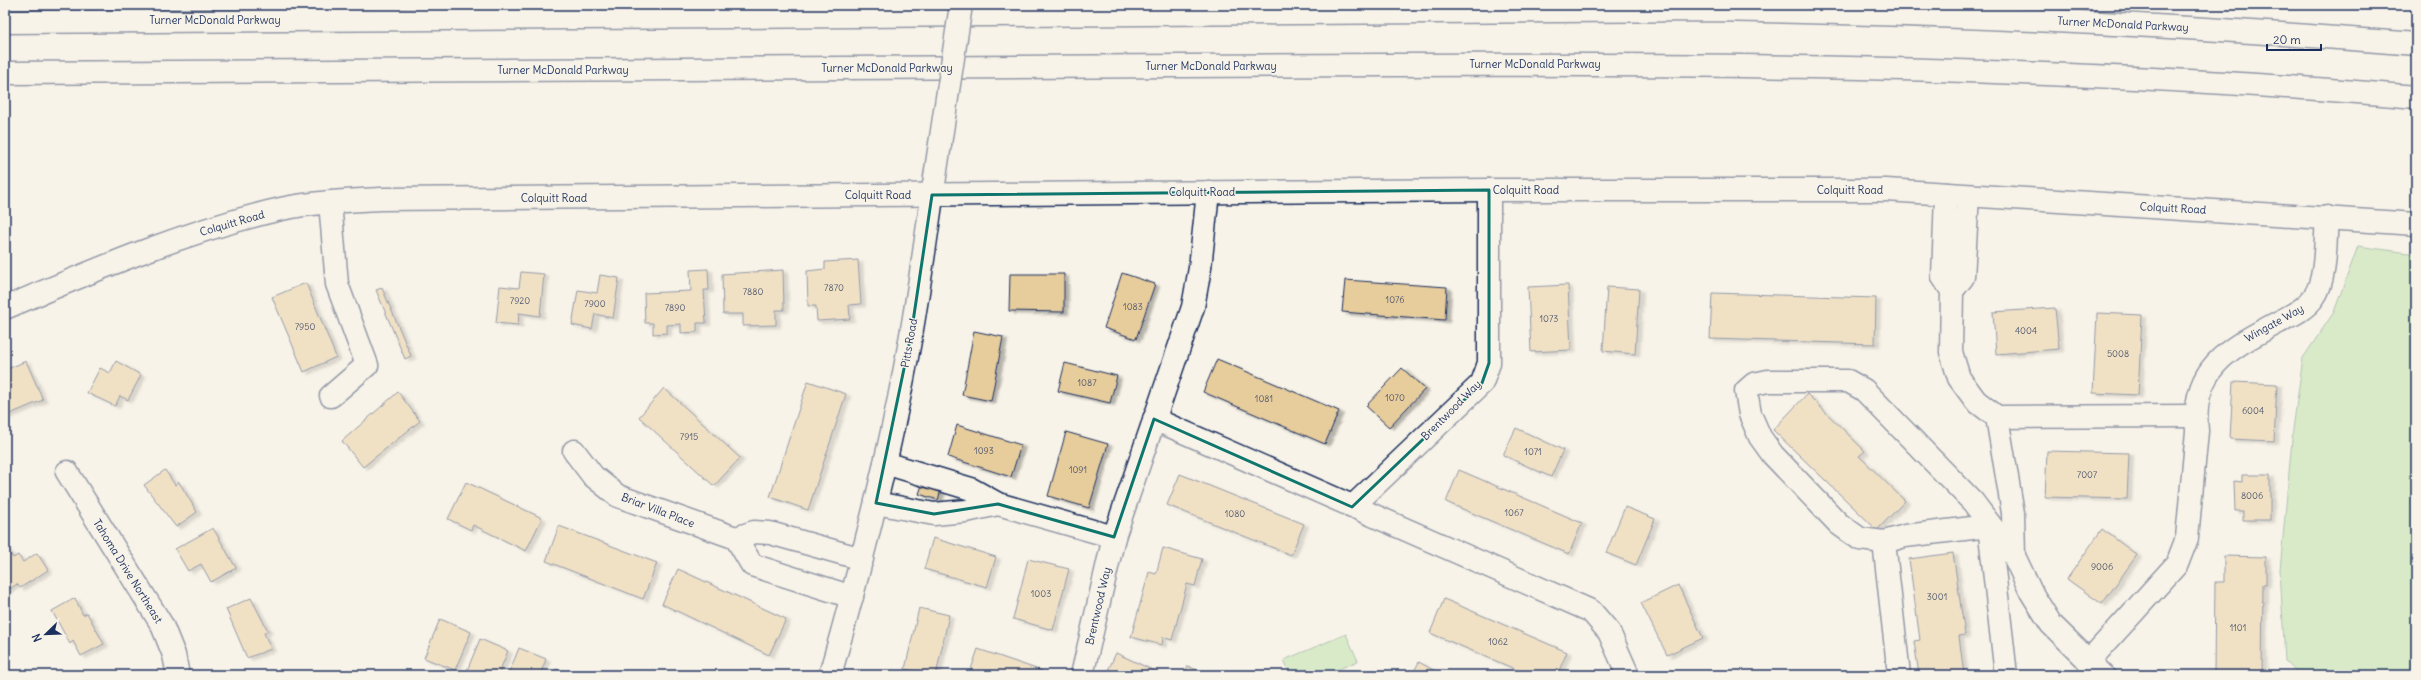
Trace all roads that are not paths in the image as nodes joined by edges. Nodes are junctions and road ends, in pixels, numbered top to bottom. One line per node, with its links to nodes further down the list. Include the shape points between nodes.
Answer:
1 (961, 5): 9 (main road, Pitts Road, bridge)
2 (5, 22): 3 (main road, Turner McDonald Parkway, via 1713,10 1874,13 2108,23)
3 (2416, 44)
4 (5, 73): 5 (main road, Turner McDonald Parkway, via 1585,63 1850,66 1995,71 2234,83)
5 (2416, 97)
6 (1489, 190): 7 (main road, Colquitt Road); 8 (main road, Colquitt Road, via 1886,190); 25 (main road, Brentwood Way, via 1489,364 1482,383)
7 (1208, 192): 9 (main road, Colquitt Road); 19 (main road, Brentwood Way, via 1193,307)
8 (1946, 194): 10 (main road, Colquitt Road); 14 (main road, via 1943,277)
9 (932, 195): 11 (main road, Colquitt Road, via 388,199); 21 (main road, Pitts Road, via 911,335)
10 (1968, 196): 12 (main road, Colquitt Road); 14 (main road, via 1963,278)
11 (330, 202): 15 (main road, Colquitt Road, via 281,209 182,237 141,251); 16 (main road, via 337,284 367,365)
12 (2327, 217): 13 (main road, Colquitt Road); 17 (main road, Wingate Way, via 2320,284 2315,297 2302,310 2238,344 2220,358 2203,382)
13 (2416, 224)
14 (1952, 290): 18 (main road, via 1951,352 1959,378 1976,401)
15 (5, 308)
16 (331, 396)
17 (2195, 416): 18 (main road); 33 (main road, Wingate Way, via 2197,431 2187,538 2177,564)
18 (1997, 417): 30 (main road, via 2014,513)
19 (1154, 419): 25 (main road); 27 (main road, Brentwood Way)
20 (574, 451): 28 (main road, Briar Villa Place, via 593,476 618,496)
21 (885, 463): 23 (main road, Pitts Road); 24 (main road, via 971,489)
22 (67, 472): 34 (main road, Tahoma Drive Northeast, via 162,625 174,655)
23 (876, 503): 24 (main road, via 934,514); 31 (main road, Pitts Road)
24 (998, 504): 27 (main road)
25 (1352, 507): 37 (main road, via 1591,611 1608,632)
26 (1989, 526): 29 (main road, via 1905,536); 29 (main road, via 1973,502 1864,390 1848,381 1768,381 1754,384 1746,391 1750,414 1760,437 1773,455 1839,524 1860,539); 30 (main road); 39 (main road)
27 (1114, 537): 36 (main road, Brentwood Way)
28 (736, 538): 31 (main road, via 754,532 770,533); 32 (main road, via 752,566)
29 (1884, 542): 38 (main road)
30 (2014, 556): 33 (main road, via 2031,592 2051,624)
31 (862, 559): 32 (main road, Pitts Road)
32 (852, 597): 35 (main road, Pitts Road)
33 (2095, 668)
34 (178, 675)
35 (830, 675)
36 (1082, 675)
37 (1628, 675)
38 (1899, 675)
39 (2006, 675)

